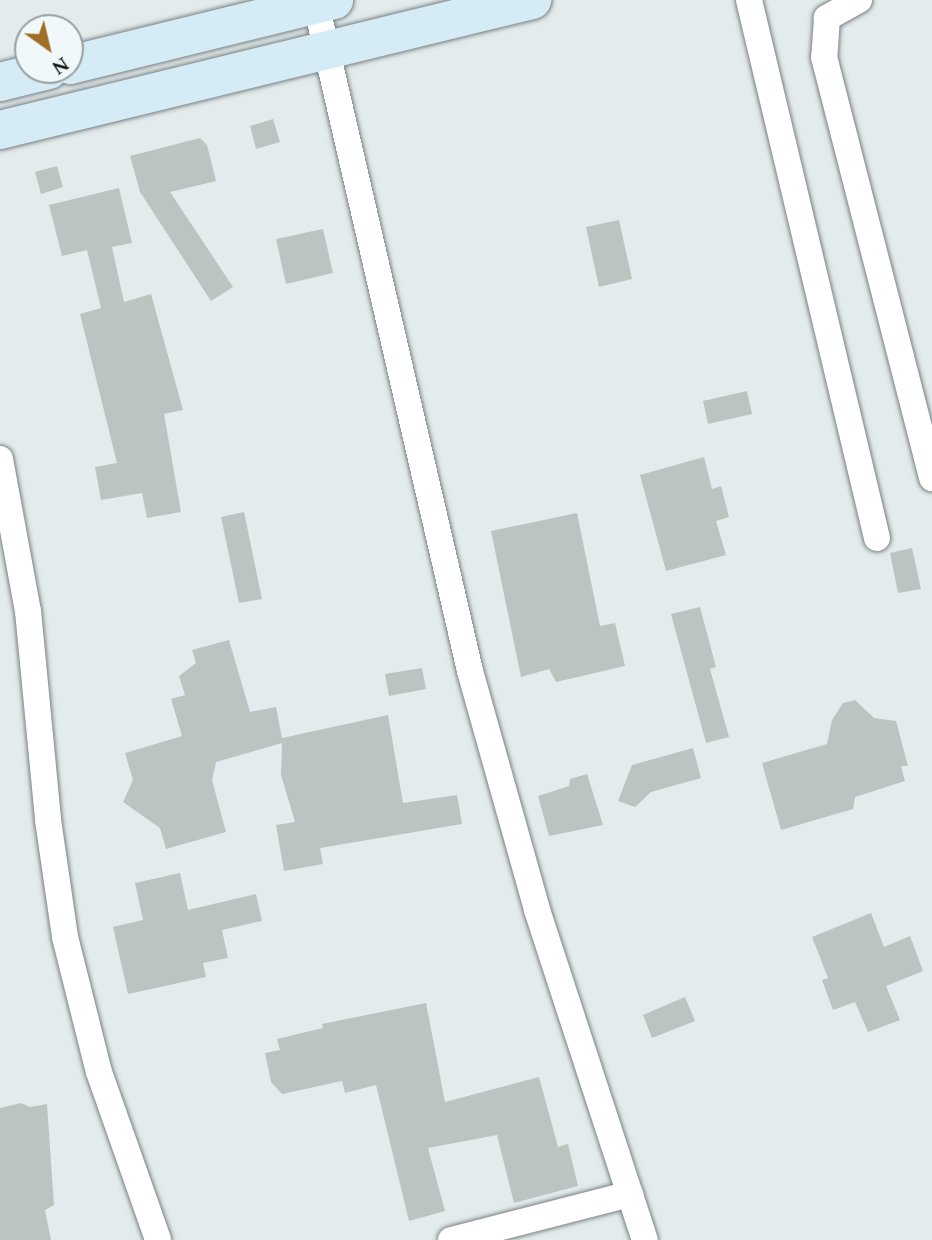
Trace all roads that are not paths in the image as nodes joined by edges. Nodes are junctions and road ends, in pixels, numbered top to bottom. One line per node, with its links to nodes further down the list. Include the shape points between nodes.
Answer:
1 (532, 0): 5 (street)
2 (749, 0): 10 (street)
3 (859, 0): 9 (street, via 827,18 824,57)
4 (325, 2): 5 (street); 6 (street)
5 (328, 49): 7 (street); 11 (street, via 470,671 537,910)
6 (84, 62)
7 (0, 130)
8 (0, 459): 12 (street, via 28,611 48,820 65,937 99,1072)
9 (932, 478)
10 (877, 538)
11 (630, 1194): 13 (street); 14 (street)
12 (158, 1240)
13 (451, 1240)
14 (645, 1240)

